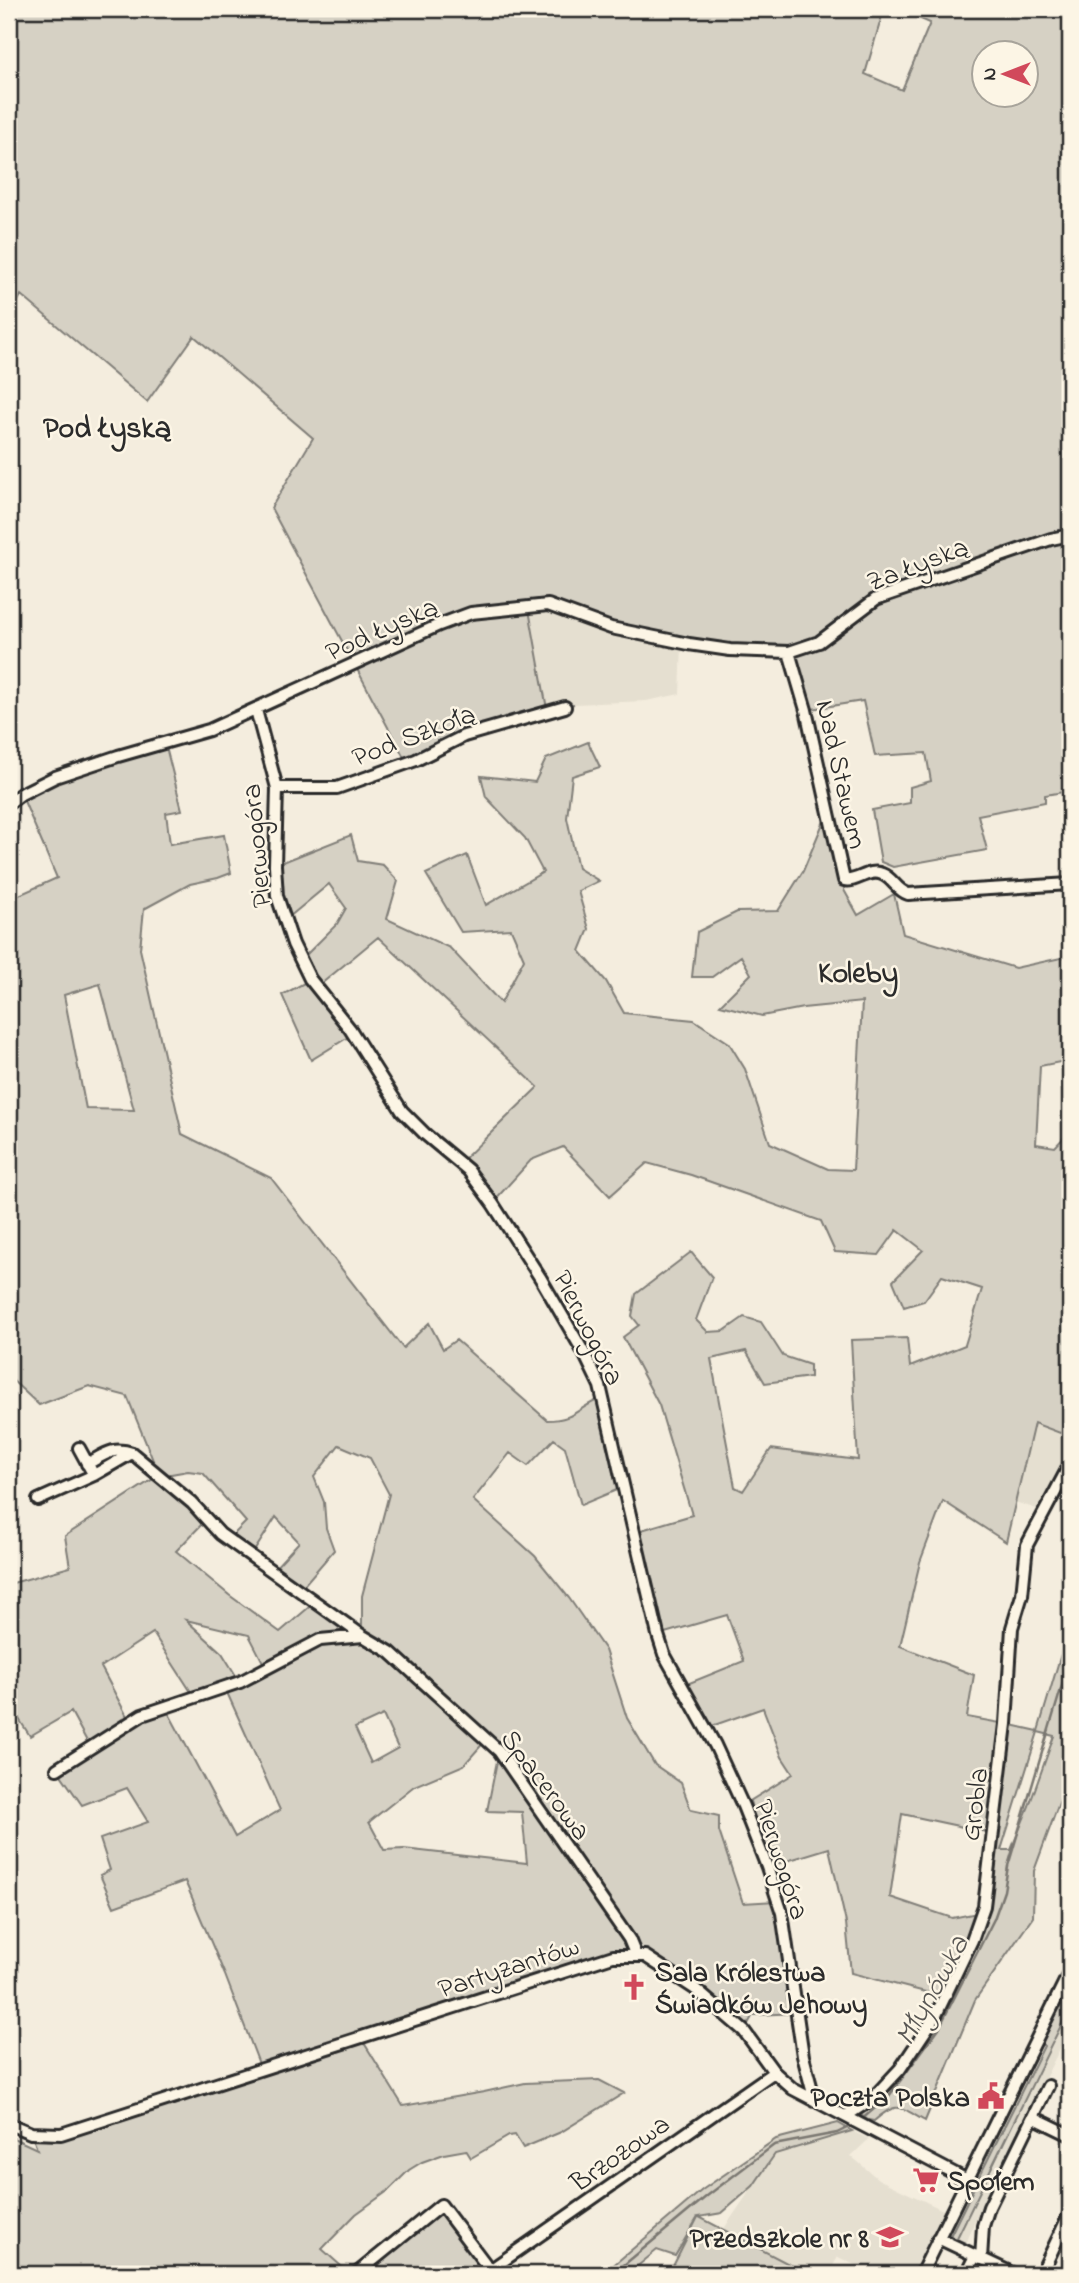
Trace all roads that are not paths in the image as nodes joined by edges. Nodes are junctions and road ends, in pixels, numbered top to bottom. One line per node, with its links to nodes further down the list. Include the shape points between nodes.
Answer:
1 (1070, 535): 2 (street, Za Łyską, via 876,599 819,642)
2 (789, 652): 4 (street, Pod Łyską, via 689,644 611,628 548,605 509,608 471,613 439,625); 7 (street, Nad Stawem, via 844,880 880,873 908,894)
3 (565, 707): 5 (street, Pod Szkołą, via 464,736 416,760 337,788)
4 (256, 710): 5 (street, Pierwogóra); 6 (street, Pod Łyską, via 209,730 55,777)
5 (277, 788): 20 (street, Pierwogóra, via 277,895 310,979 350,1029 402,1111 468,1170 541,1279 600,1386 657,1635 743,1806 782,1913 803,2056)
6 (9, 803)
7 (1070, 884)
8 (79, 1448): 10 (street)
9 (132, 1453): 10 (street, via 121,1449); 12 (street); 14 (street, Spacerowa, via 192,1503 220,1534)
10 (88, 1464): 12 (street)
11 (1070, 1464): 21 (street, Grobla, via 1025,1555 984,1906 936,2015 900,2069 872,2099)
12 (94, 1475): 13 (street)
13 (38, 1500)
14 (363, 1636): 15 (street, via 320,1640 240,1682 142,1715); 16 (street, Spacerowa, via 390,1652 499,1751 629,1939)
15 (57, 1769)
16 (636, 1956): 18 (street, via 645,1956 704,1997 744,2031); 23 (street, Partyzantów, via 613,1955 61,2134 31,2133)
17 (1070, 1971): 25 (street)
18 (774, 2072): 20 (street); 29 (street, Brzozowa)
19 (1048, 2086): 22 (street)
20 (815, 2101): 21 (street)
21 (846, 2116): 25 (street)
22 (1033, 2117): 24 (street); 28 (street, via 989,2207)
23 (9, 2124)
24 (1070, 2135)
25 (967, 2180): 27 (street)
26 (1070, 2213): 34 (street)
27 (939, 2238): 28 (street); 31 (street)
28 (978, 2257): 32 (street); 33 (street)
29 (491, 2272): 30 (street, via 441,2205)
30 (356, 2274)
31 (921, 2274)
32 (966, 2274)
33 (1014, 2274)
34 (1041, 2274)

